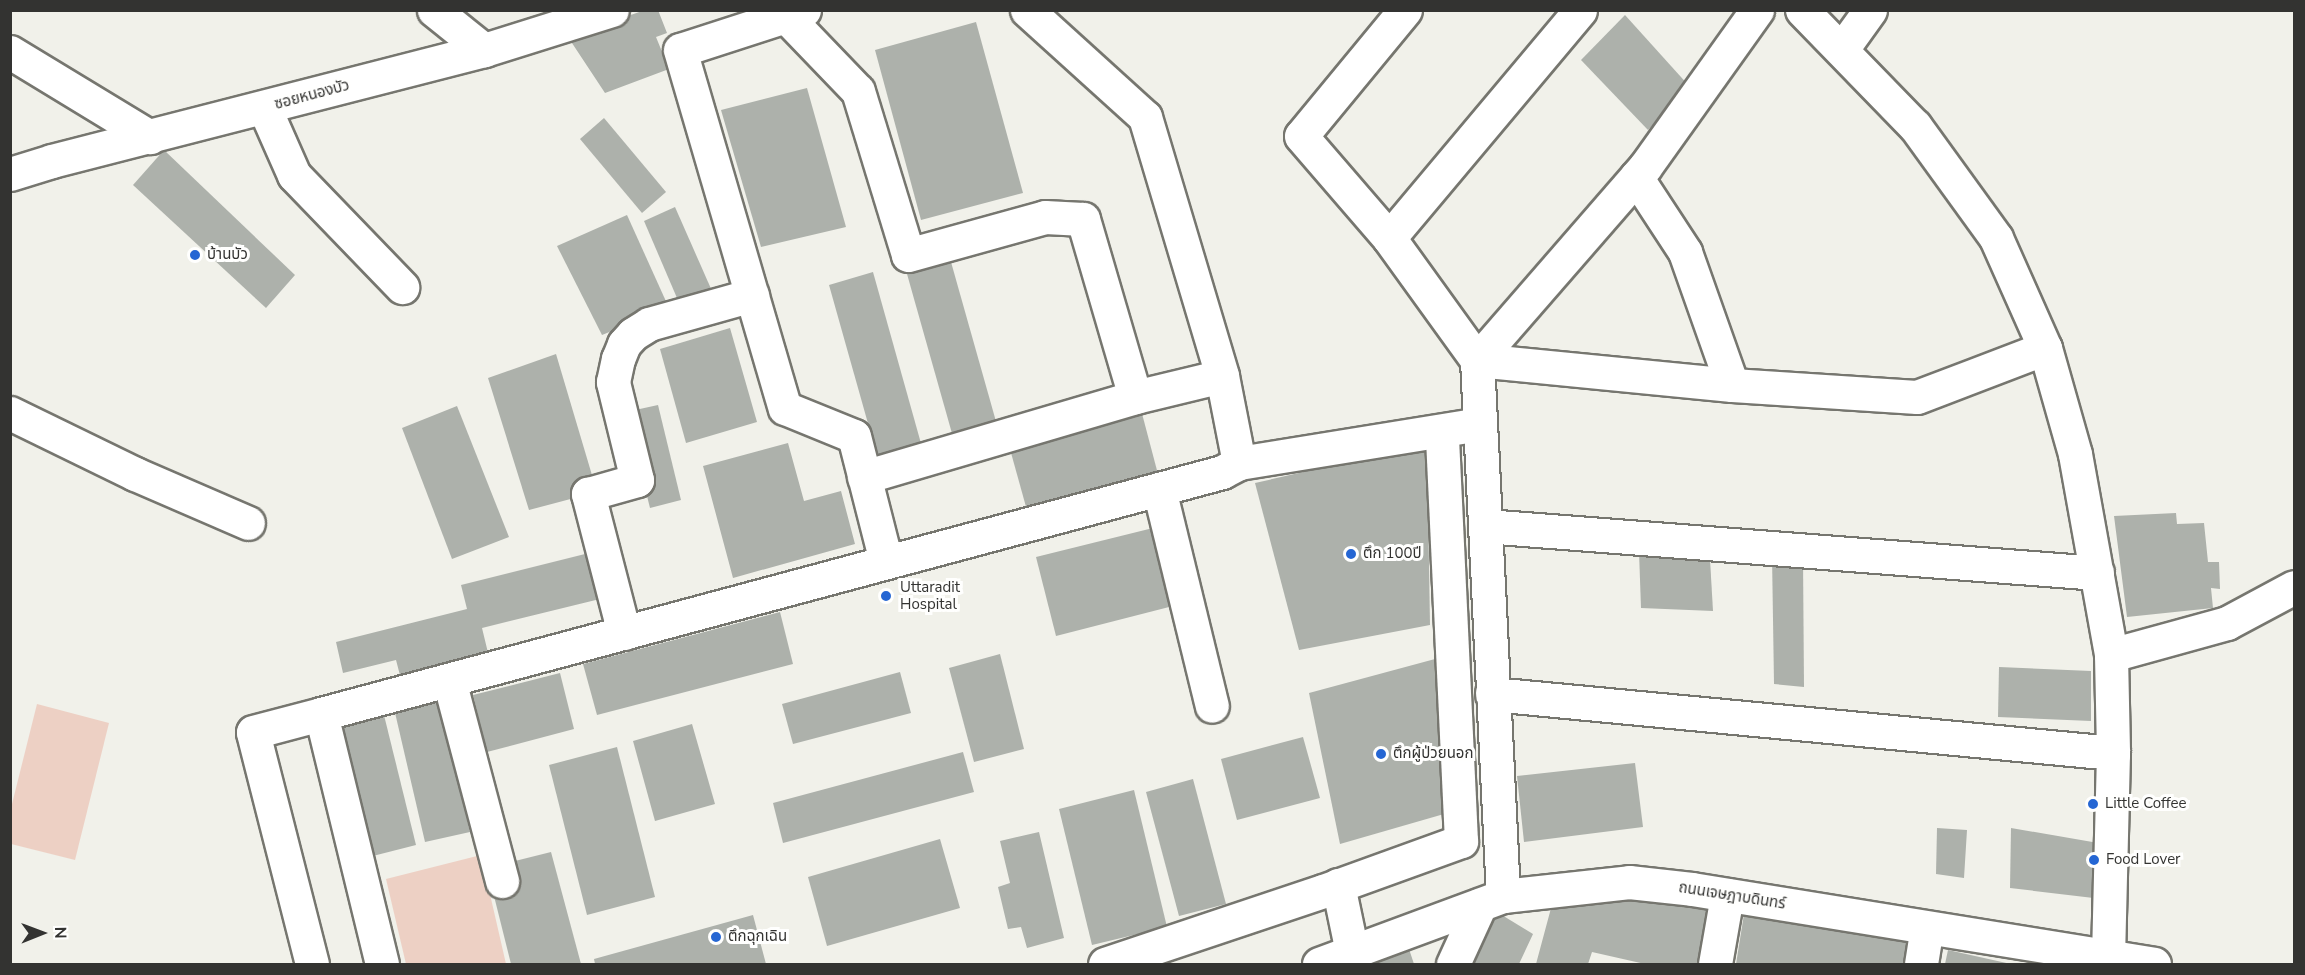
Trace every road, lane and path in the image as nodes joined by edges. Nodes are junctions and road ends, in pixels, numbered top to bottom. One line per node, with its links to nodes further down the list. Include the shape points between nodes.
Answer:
1 (434, 10): 11 (street)
2 (612, 10): 11 (street, ซอยหนองบัว)
3 (1027, 10): 22 (street, via 1145,117)
4 (1406, 10): 17 (street, via 1301,136)
5 (1580, 10): 17 (street)
6 (1756, 10): 16 (street)
7 (1802, 10): 10 (street)
8 (1870, 10): 10 (street)
9 (789, 12): 19 (street, via 680,50); 24 (street, via 858,91 908,255 1045,217 1083,219)
10 (1842, 49): 20 (street, via 1915,126 1996,238)
11 (484, 50): 13 (street, ซอยหนองบัว)
12 (10, 52): 14 (street)
13 (264, 107): 14 (street, ซอยหนองบัว); 18 (street, via 294,175)
14 (150, 137): 15 (street, ซอยหนองบัว)
15 (10, 174)
16 (1636, 177): 21 (street); 23 (street, via 1685,252)
17 (1389, 238): 21 (street)
18 (402, 287)
19 (752, 295): 29 (street, via 785,408 854,436); 36 (street, via 649,324 624,344 618,359 612,382 637,480 588,494)
20 (2044, 348): 23 (street, via 1917,397); 34 (street, via 2075,454)
21 (1478, 360): 23 (street); 26 (street)
22 (1222, 376): 24 (street); 28 (street)
23 (1732, 385)
24 (1135, 397): 29 (street)
25 (12, 414): 31 (street)
26 (1480, 424): 27 (street); 32 (street)
27 (1442, 431): 28 (street); 44 (street)
28 (1239, 463): 30 (street, via 1222,472)
29 (864, 477): 33 (street)
30 (1159, 489): 33 (street); 40 (street)
31 (248, 523)
32 (1485, 526): 34 (street); 39 (street)
33 (886, 562): 36 (street)
34 (2097, 573): 37 (street)
35 (2295, 587): 37 (street, via 2227,623)
36 (624, 633): 38 (street)
37 (2111, 655): 42 (street)
38 (449, 680): 41 (street); 45 (street)
39 (1492, 694): 42 (street); 43 (street)
40 (1212, 706)
41 (321, 714): 53 (street, via 253,732); 54 (street)
42 (2113, 753): 51 (street)
43 (1497, 813): 44 (street); 48 (street)
44 (1462, 819): 46 (street, via 1461,841)
45 (502, 881)
46 (1338, 885): 50 (street); 55 (street)
47 (1727, 895): 48 (street, ถนนเจษฎาบดินทร์, via 1629,882); 49 (street, ถนนเจษฎาบดินทร์); 58 (street)
48 (1491, 901): 50 (street, ถนนเจษฎาบดินทร์); 57 (street)
49 (1927, 928): 52 (street, ถนนเจษฎาบดินทร์); 59 (street)
50 (1352, 952): 56 (street, ถนนเจษฎาบดินทร์)
51 (2108, 957): 52 (street, ถนนเจษฎาบดินทร์); 60 (street, ถนนเจษฎาบดินทร์)
52 (2066, 958)
53 (312, 964)
54 (382, 964)
55 (1105, 964)
56 (1319, 964)
57 (1453, 964)
58 (1715, 964)
59 (1921, 964)
60 (2154, 964)

